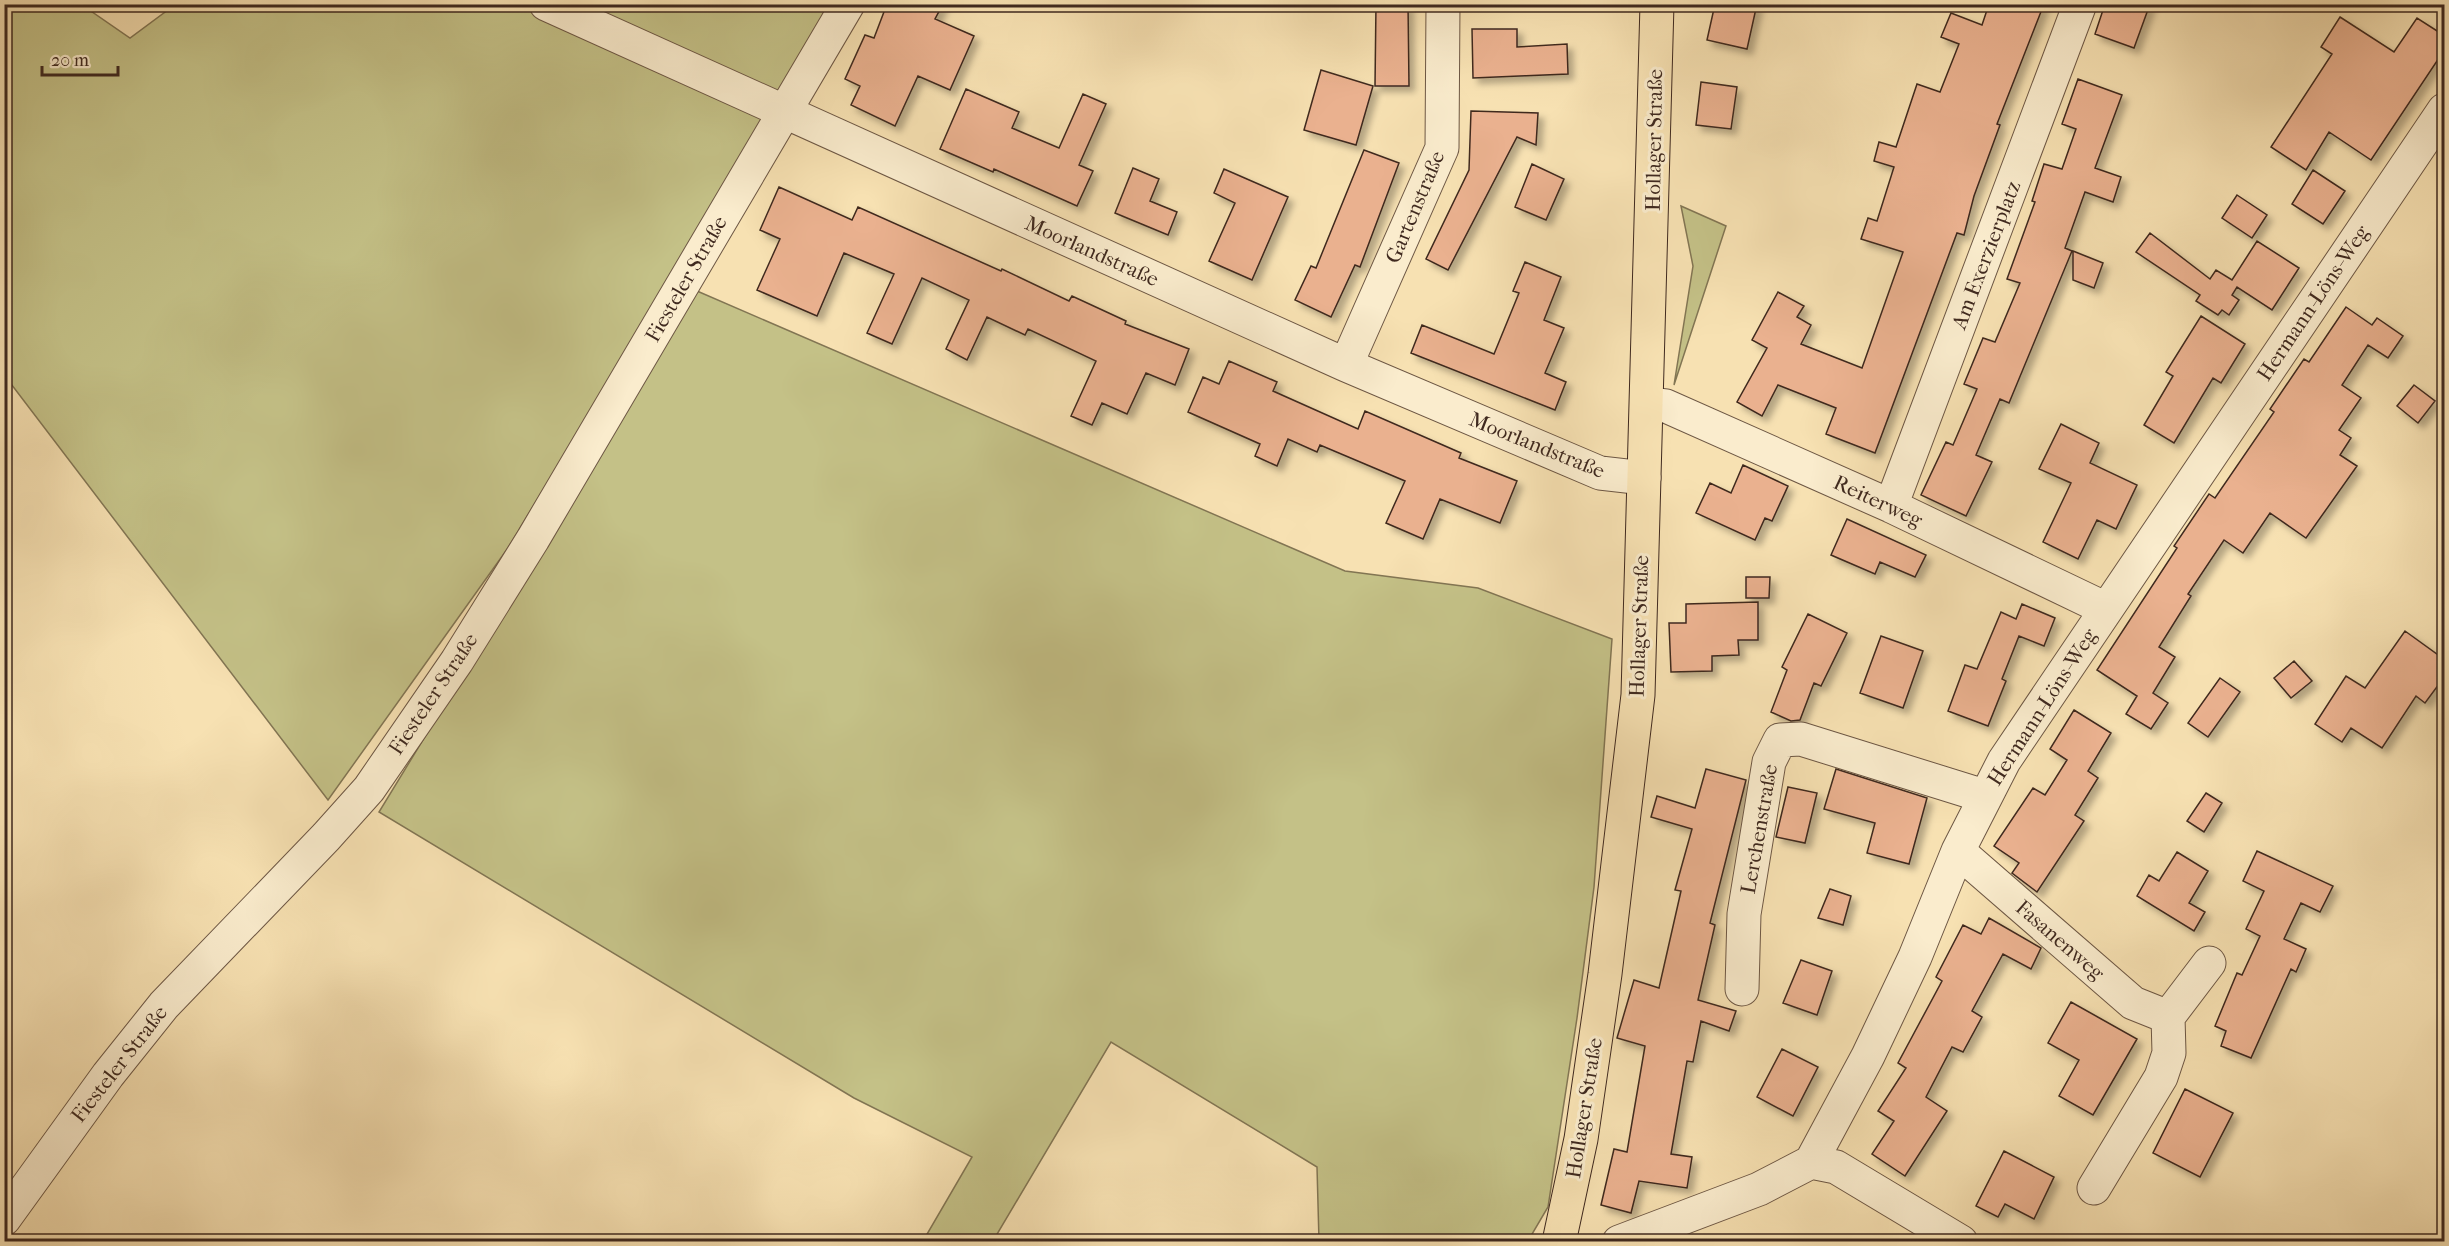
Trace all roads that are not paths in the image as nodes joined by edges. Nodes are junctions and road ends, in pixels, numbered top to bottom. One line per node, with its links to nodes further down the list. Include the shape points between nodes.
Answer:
1 (546, 4): 7 (street, Moorlandstraße)
2 (848, 4): 7 (street, Fiesteler Straße)
3 (1443, 4): 8 (street, Gartenstraße, via 1442,148)
4 (1657, 4): 9 (main road, Hollager Straße)
5 (2080, 4): 11 (street, Am Exerzierplatz)
6 (2445, 110): 12 (street, Hermann-Löns-Weg)
7 (783, 112): 8 (street, Moorlandstraße); 20 (street, Fiesteler Straße, via 526,549 457,661 369,789 164,1005)
8 (1346, 365): 10 (street, Moorlandstraße, via 1600,473)
9 (1648, 404): 10 (main road, Hollager Straße); 11 (street, Reiterweg, via 1666,406)
10 (1644, 478): 21 (main road, Hollager Straße, via 1638,695 1588,1094)
11 (1891, 507): 12 (street, Reiterweg)
12 (2106, 609): 13 (street, Hermann-Löns-Weg)
13 (1984, 796): 14 (street, Hermann-Löns-Weg); 16 (street, Lerchenstraße, via 1801,739 1780,740 1769,762 1744,914)
14 (1958, 851): 17 (street, Fasanenweg, via 2133,1004); 18 (street, Hermann-Löns-Weg, via 1915,957)
15 (2209, 963): 17 (street)
16 (1742, 989)
17 (2168, 1017): 19 (street, via 2169,1053 2161,1077)
18 (1811, 1162): 22 (street, via 1759,1189); 23 (street, via 1836,1167)
19 (2094, 1188)
20 (4, 1219)
21 (1559, 1242)
22 (1619, 1242)
23 (1961, 1242)

